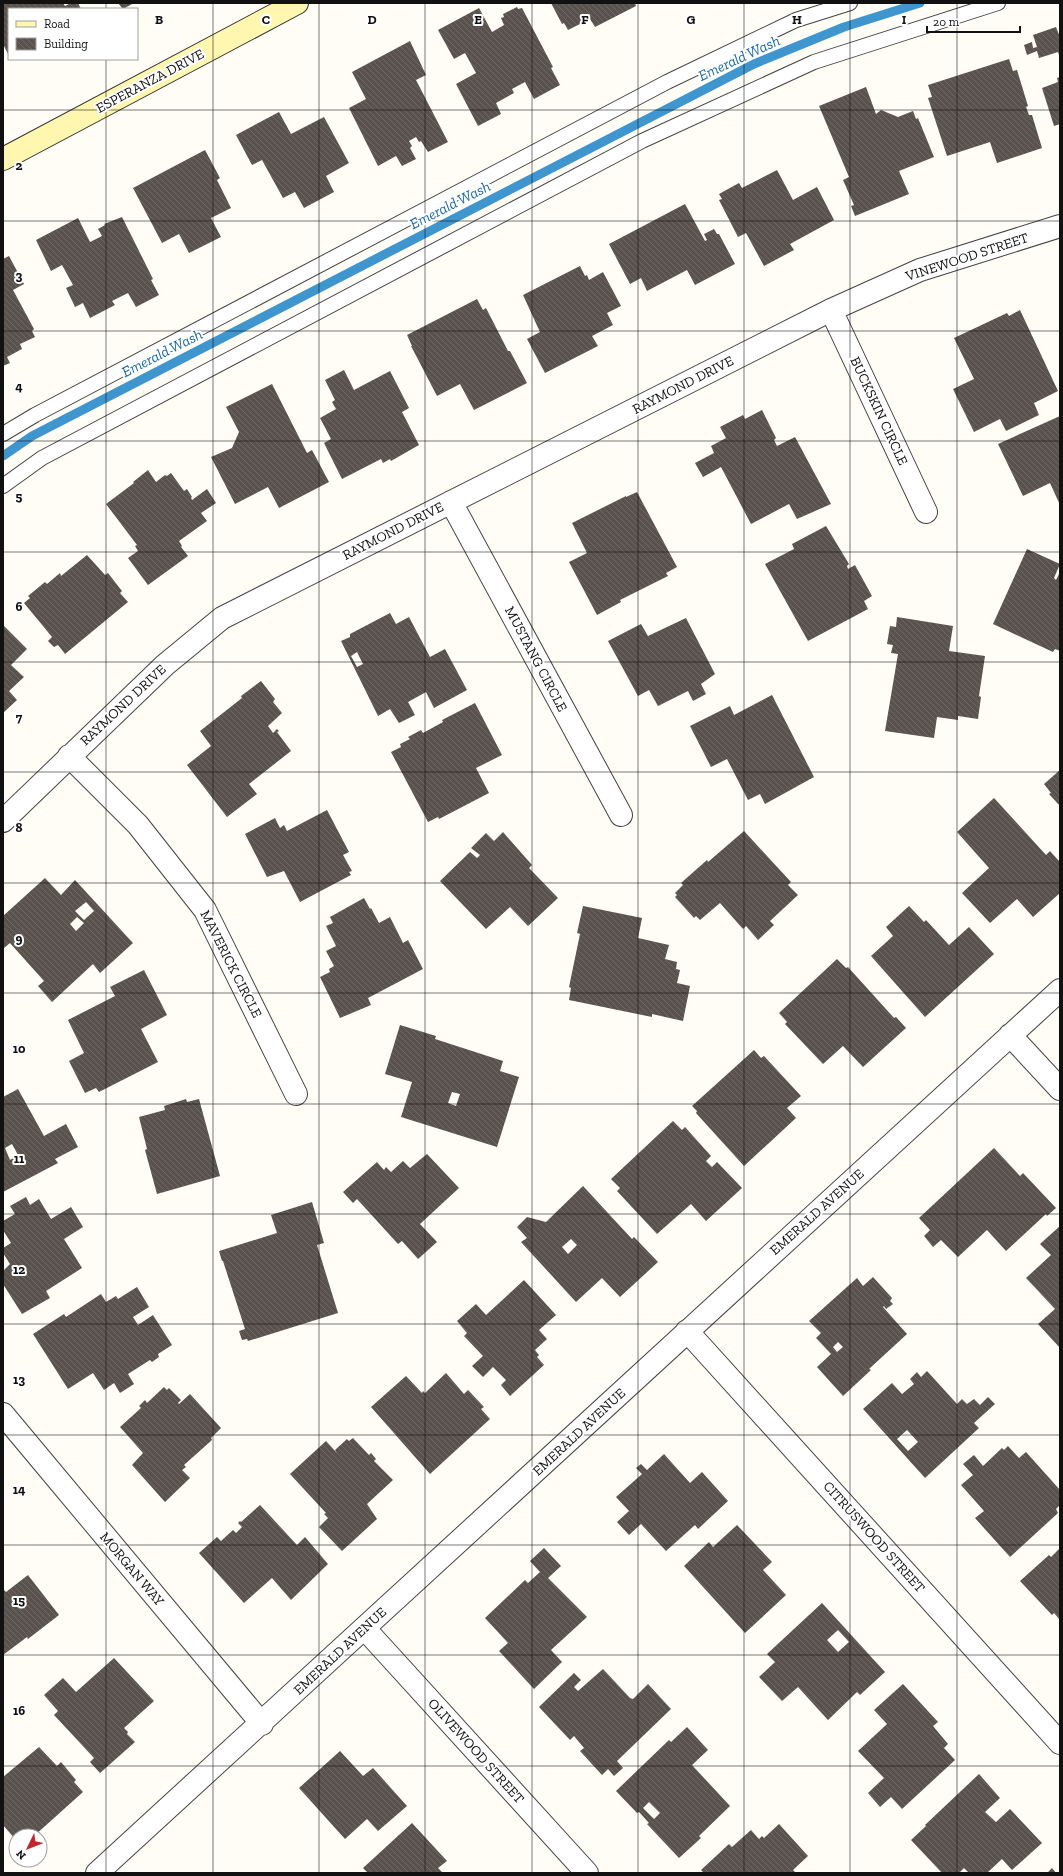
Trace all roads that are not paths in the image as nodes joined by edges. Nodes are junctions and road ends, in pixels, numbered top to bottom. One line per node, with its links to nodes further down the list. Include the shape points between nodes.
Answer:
1 (298, 3): 4 (main road, ESPERANZA DRIVE)
2 (850, 3): 7 (lane, via 796,20 667,82)
3 (998, 3): 8 (lane, via 814,62 642,141 42,458)
4 (3, 159)
5 (1060, 226): 6 (street, VINEWOOD STREET, via 920,270)
6 (831, 310): 9 (street, RAYMOND DRIVE); 10 (street, BUCKSKIN CIRCLE)
7 (3, 434)
8 (3, 486)
9 (451, 502): 11 (street, RAYMOND DRIVE, via 222,618 165,665); 12 (street, MUSTANG CIRCLE)
10 (926, 512)
11 (70, 756): 13 (street, RAYMOND DRIVE); 17 (street, MAVERICK CIRCLE, via 138,825 205,910)
12 (620, 815)
13 (3, 821)
14 (1060, 990): 15 (street, EMERALD AVENUE)
15 (1010, 1035): 16 (street); 18 (street, EMERALD AVENUE)
16 (1060, 1089)
17 (296, 1094)
18 (687, 1331): 20 (street, EMERALD AVENUE); 22 (street, CITRUSWOOD STREET)
19 (3, 1414): 21 (street, MORGAN WAY)
20 (365, 1629): 21 (street, EMERALD AVENUE); 24 (street, OLIVEWOOD STREET)
21 (262, 1724): 23 (street, EMERALD AVENUE)
22 (1060, 1743)
23 (97, 1873)
24 (587, 1873)

